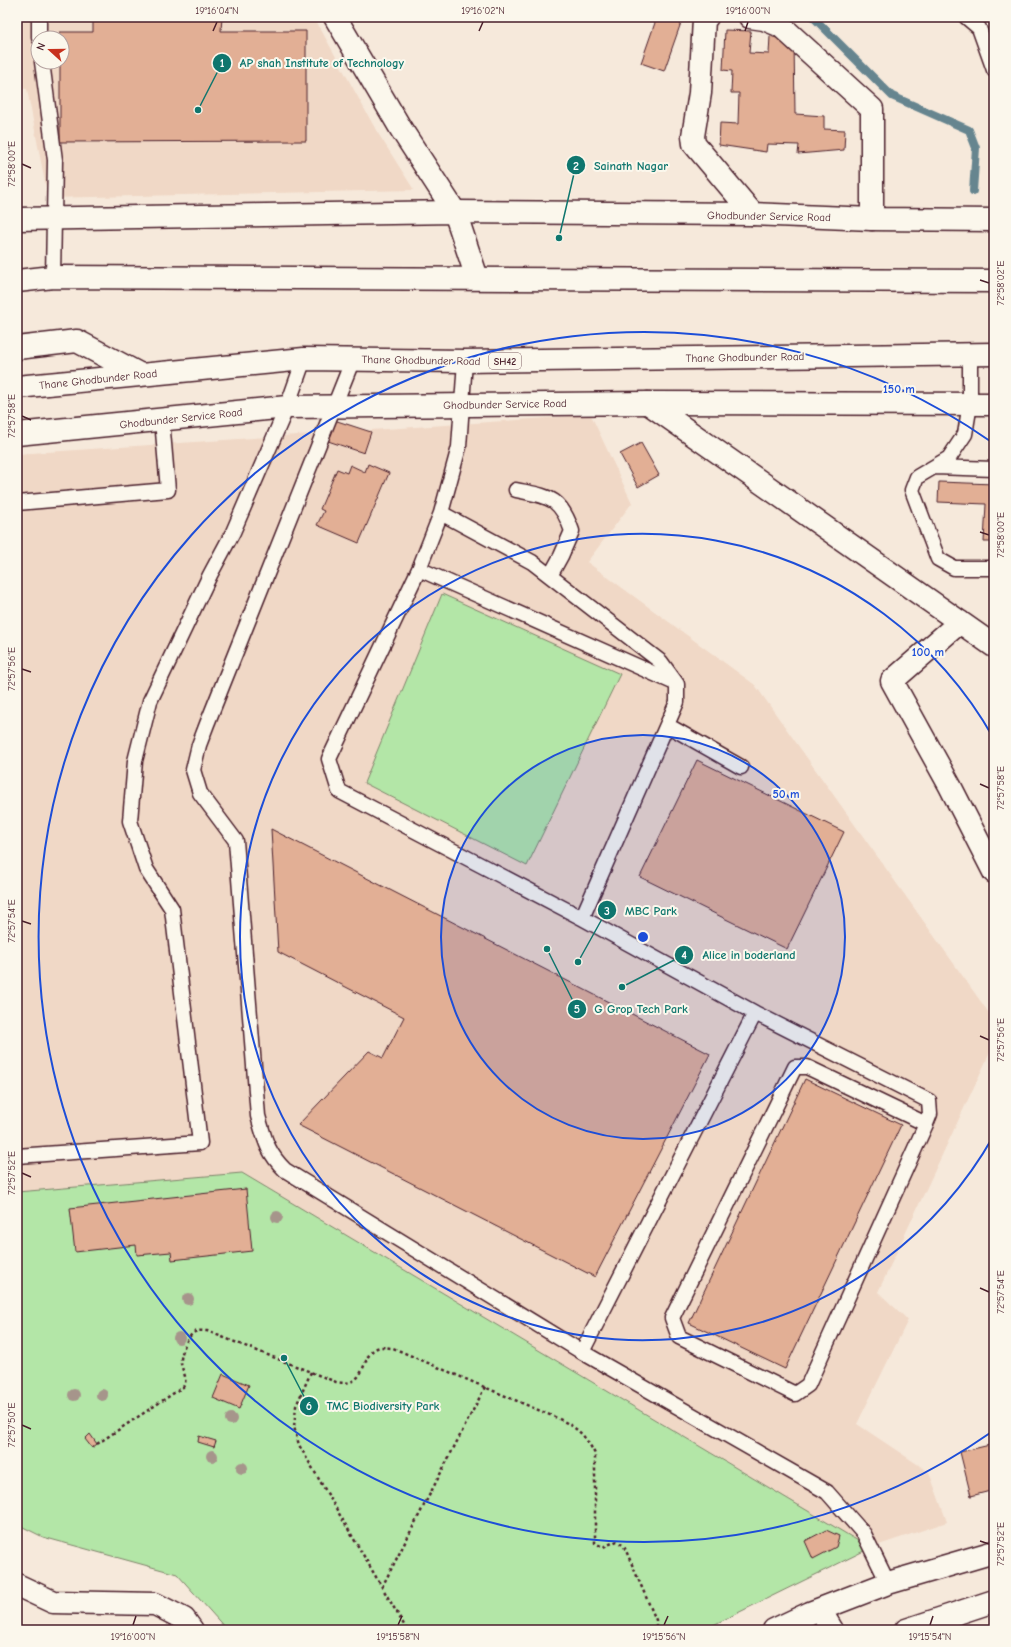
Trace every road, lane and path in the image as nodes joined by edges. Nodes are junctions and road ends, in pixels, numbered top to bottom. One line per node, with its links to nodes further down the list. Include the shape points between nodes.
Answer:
1 (39, 17): 6 (lane)
2 (335, 17): 9 (street, via 400,129)
3 (707, 17): 10 (street, via 704,19 694,144)
4 (750, 17): 12 (street, via 764,19 780,26 872,109)
5 (966, 17): 8 (lane, via 979,28)
6 (39, 30)
7 (43, 70): 11 (lane, via 55,160)
8 (994, 70)
9 (454, 212): 10 (street, Ghodbunder Service Road); 11 (street, Ghodbunder Service Road); 16 (street)
10 (753, 214): 12 (street, Ghodbunder Service Road)
11 (53, 217): 13 (street, Ghodbunder Service Road); 15 (lane)
12 (872, 218): 14 (street, Ghodbunder Service Road)
13 (17, 219)
14 (994, 220)
15 (53, 277): 16 (street); 17 (street)
16 (478, 278): 18 (street)
17 (17, 281)
18 (994, 281)
19 (17, 348): 25 (street, via 77,341)
20 (970, 354): 21 (street, Thane Ghodbunder Road / SH42); 24 (street, Thane Ghodbunder Road / SH42); 29 (lane)
21 (994, 354)
22 (304, 359): 23 (street, Thane Ghodbunder Road / SH42); 25 (street, Thane Ghodbunder Road / SH42); 31 (lane)
23 (353, 359): 24 (street, Thane Ghodbunder Road / SH42); 32 (lane)
24 (465, 361): 28 (lane)
25 (141, 375): 26 (street, Thane Ghodbunder Road / SH42)
26 (17, 387)
27 (648, 403): 28 (street, Ghodbunder Service Road); 29 (street, Ghodbunder Service Road); 43 (street)
28 (463, 404): 32 (street, Ghodbunder Service Road); 39 (lane, via 458,447)
29 (970, 404): 30 (street, Ghodbunder Service Road); 35 (lane, via 965,434 949,458)
30 (994, 404)
31 (287, 407): 32 (street, Ghodbunder Service Road); 33 (street, Ghodbunder Service Road); 52 (lane, via 233,532 206,582 150,701 135,761 130,820 146,869 172,909 200,1143)
32 (335, 407): 53 (lane, via 210,716 193,770 200,793 236,841 258,1116 267,1147 285,1170)
33 (162, 420): 34 (street, Ghodbunder Service Road); 38 (lane, via 168,490)
34 (17, 434)
35 (935, 466): 36 (lane); 40 (lane, via 917,477 912,490 938,559 954,568)
36 (994, 469)
37 (516, 490): 42 (lane, via 551,498 566,515 572,531)
38 (17, 503)
39 (442, 513): 41 (lane); 42 (lane, via 532,562)
40 (994, 568)
41 (419, 569): 45 (lane); 49 (lane, via 329,759 339,791)
42 (550, 576): 45 (lane, via 661,662)
43 (960, 622): 44 (street); 48 (street, via 892,681)
44 (994, 646)
45 (677, 684): 46 (lane, via 677,702)
46 (667, 725): 47 (lane); 49 (lane)
47 (741, 766)
48 (994, 872)
49 (582, 918): 50 (lane)
50 (755, 1013): 51 (lane, via 929,1100 930,1114); 53 (lane)
51 (926, 1124): 51 (lane, via 808,1385 794,1394 679,1337 672,1318 795,1067 807,1066)
52 (17, 1156)
53 (582, 1352): 58 (lane, via 827,1492 864,1534)
54 (311, 1372): 55 (path, via 343,1384 351,1382 362,1372 370,1354 380,1347 393,1348); 56 (path, via 200,1330 189,1338 181,1357 186,1378 183,1387); 60 (path, via 296,1406 294,1427 299,1445)
55 (485, 1387): 60 (path); 65 (path, via 570,1424 589,1442 594,1454 596,1543 602,1547 617,1542 624,1546 656,1620)
56 (98, 1444)
57 (994, 1552): 58 (street)
58 (888, 1583): 62 (street)
59 (17, 1585): 63 (street, via 53,1602 155,1604 184,1619)
60 (382, 1587): 64 (path)
61 (994, 1601): 68 (street)
62 (820, 1610): 66 (street); 67 (street)
63 (192, 1630)
64 (407, 1630)
65 (656, 1630)
66 (774, 1630)
67 (832, 1630)
68 (906, 1630)

